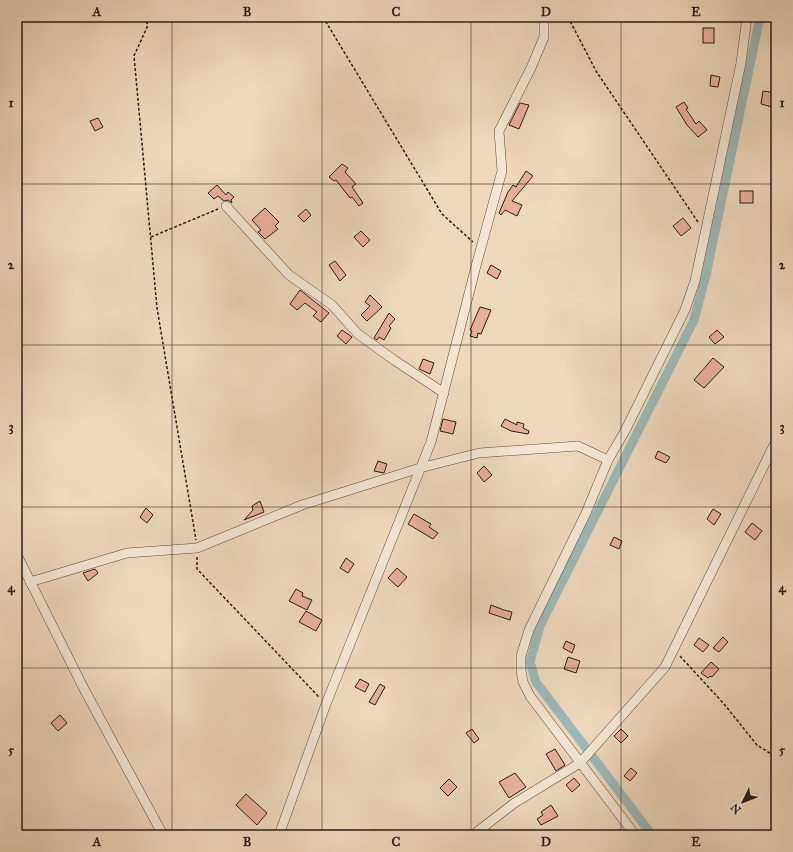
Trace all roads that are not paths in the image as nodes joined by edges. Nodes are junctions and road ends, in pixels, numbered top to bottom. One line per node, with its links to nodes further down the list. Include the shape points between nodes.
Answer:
1 (544, 17): 4 (street, via 544,37 499,131 502,171)
2 (747, 17): 6 (street, via 741,63 695,281 685,310)
3 (226, 206): 4 (street, via 289,275 332,305 358,334)
4 (444, 393): 7 (street, via 431,442)
5 (776, 441): 10 (street, via 665,667)
6 (608, 460): 7 (street, via 578,446 548,447 479,453); 10 (street, via 586,513 529,630 521,656 523,682 530,696)
7 (420, 468): 9 (street, via 302,505 197,548 126,553); 12 (street, via 326,704)
8 (17, 555): 9 (street)
9 (30, 582): 11 (street)
10 (581, 763): 13 (street, via 513,804); 14 (street)
11 (163, 835)
12 (278, 835)
13 (473, 835)
14 (635, 835)

